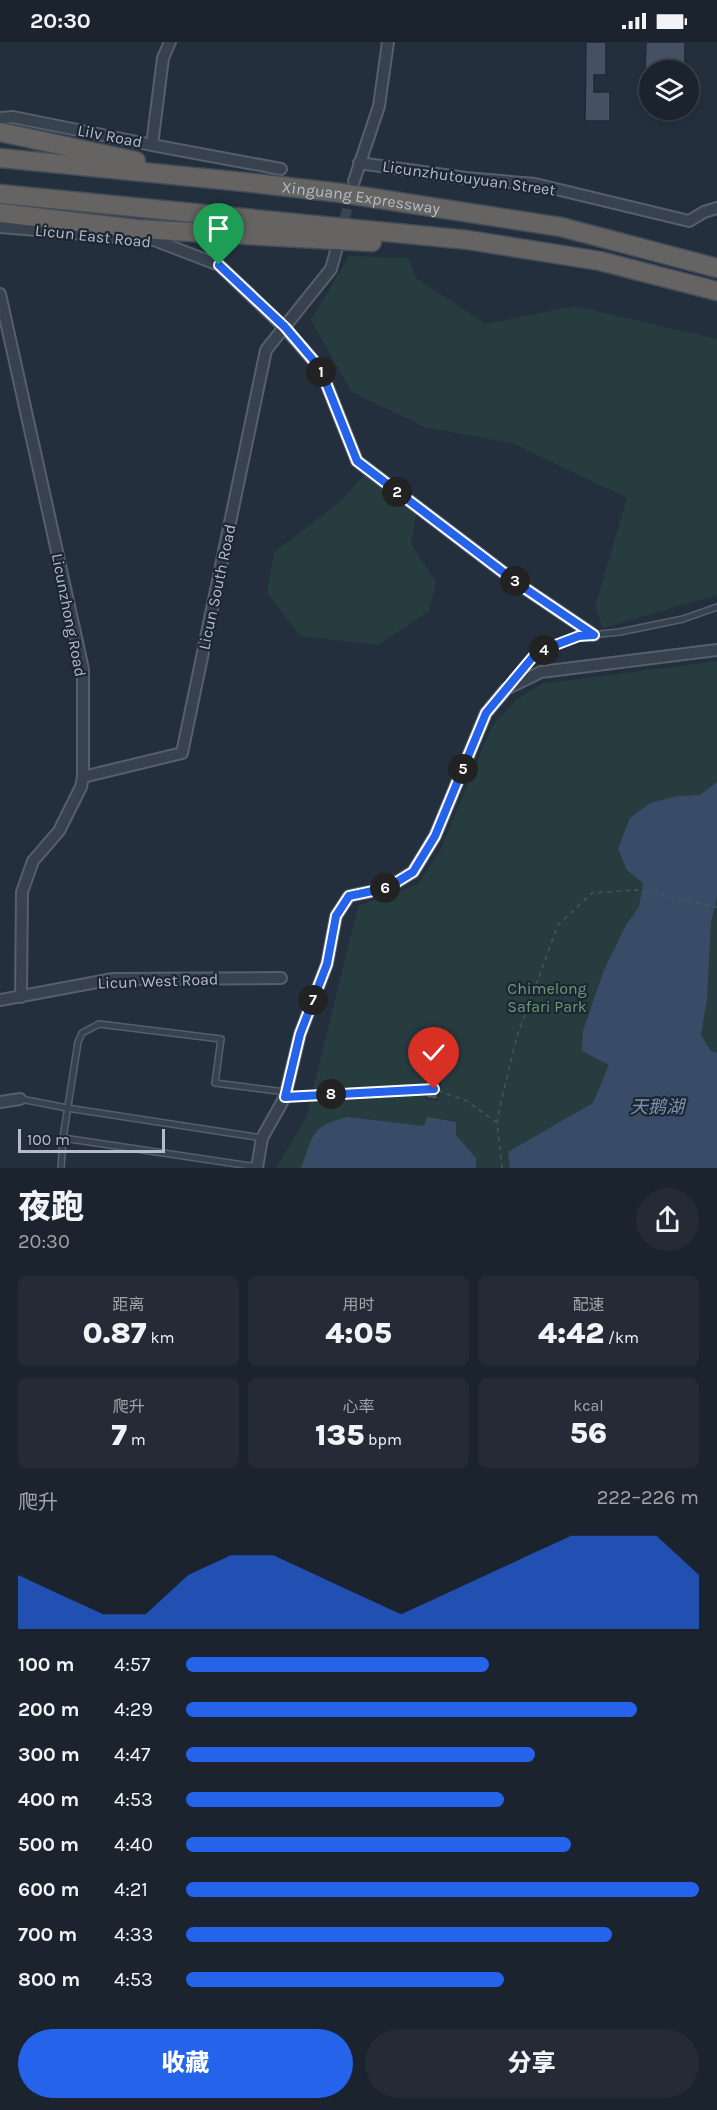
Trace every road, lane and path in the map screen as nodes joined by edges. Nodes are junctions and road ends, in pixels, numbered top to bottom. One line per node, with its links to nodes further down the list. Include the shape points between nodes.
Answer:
1 (170, 42): 5 (street, Lilv Road, via 163,58)
2 (388, 42): 7 (street, via 379,106)
3 (0, 118): 5 (street, Lilv Road, via 13,117)
4 (0, 132): 10 (highway)
5 (152, 145): 8 (street)
6 (0, 158): 10 (highway, Xinguang Expressway)
7 (359, 163): 9 (street); 12 (street, Licunzhutouyuan Street, via 535,184 689,221)
8 (281, 169)
9 (354, 181)
10 (244, 182): 17 (highway, Xinguang Expressway, via 561,227)
11 (0, 194): 15 (highway, Xinguang Expressway)
12 (717, 208)
13 (0, 213): 15 (highway, via 137,228)
14 (0, 227): 20 (street, Licun East Road, via 154,240 219,265)
15 (527, 249): 18 (highway, Xinguang Expressway, via 600,261)
16 (336, 251): 20 (street, via 331,269)
17 (717, 268)
18 (717, 291)
19 (0, 294): 25 (street, Licunzhong Road, via 83,669)
20 (285, 327): 22 (street, Licun East Road, via 320,368 357,461 520,585); 25 (street, Licun South Road, via 267,350 182,753)
21 (717, 607): 22 (lane, via 683,619)
22 (594, 635): 24 (lane, via 579,636 537,652)
23 (717, 650): 24 (street, via 541,672)
24 (506, 689): 30 (street, via 486,713 435,836 413,872 387,888 349,896 336,916 327,964 300,1034)
25 (83, 777): 28 (street, Licunzhong Road, via 59,831 33,861 22,892)
26 (717, 907): 34 (path, via 638,890 592,893 558,925 517,1036)
27 (281, 978): 28 (street, Licun West Road, via 113,979)
28 (21, 997): 29 (street, Licun West Road)
29 (0, 1000)
30 (285, 1094): 33 (lane, via 215,1083 221,1039 99,1024 82,1033 78,1042); 34 (path, via 434,1089 467,1101); 36 (street)
31 (20, 1099): 32 (street); 33 (lane)
32 (0, 1102)
33 (67, 1108): 35 (lane); 36 (lane)
34 (497, 1123): 39 (path)
35 (63, 1138): 37 (lane); 38 (lane)
36 (262, 1138): 37 (street)
37 (257, 1167)
38 (61, 1168)
39 (502, 1168)

